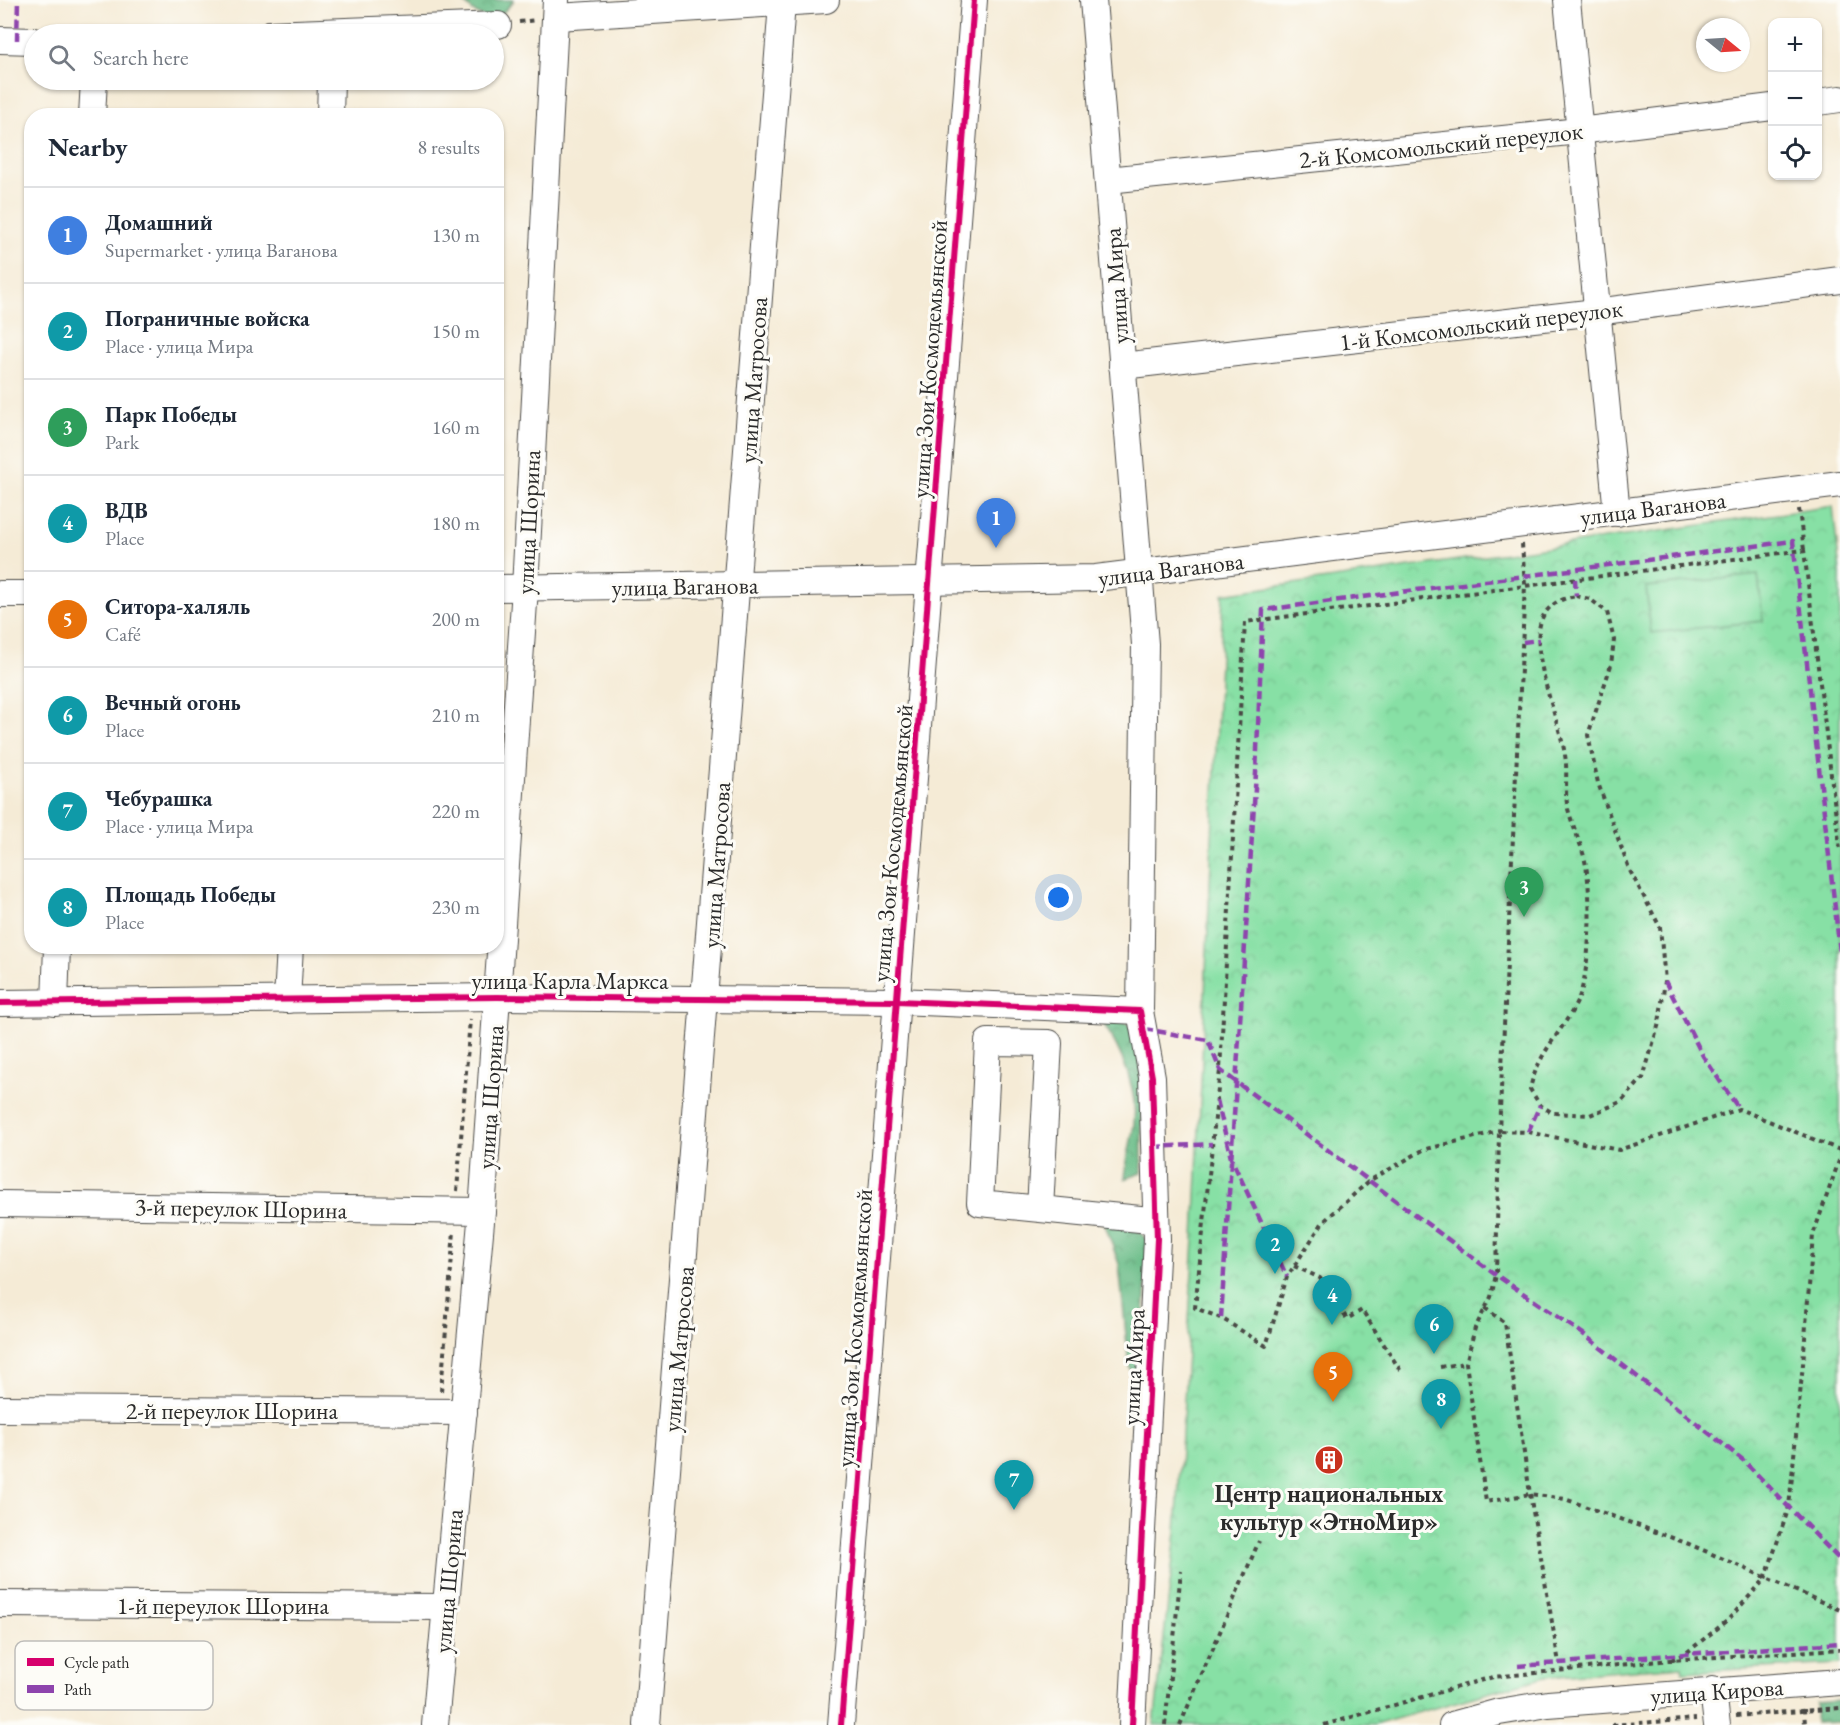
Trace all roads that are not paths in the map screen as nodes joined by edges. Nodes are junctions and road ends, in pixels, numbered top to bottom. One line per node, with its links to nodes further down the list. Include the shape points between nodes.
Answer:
1 (826, 0): 5 (street)
2 (974, 0): 24 (street, улица Зои Космодемьянской)
3 (1094, 0): 17 (street, улица Мира)
4 (1567, 0): 16 (street)
5 (782, 4): 6 (street); 25 (street, улица Матросова)
6 (556, 9): 27 (street, улица Шорина)
7 (0, 40): 8 (street)
8 (24, 41)
9 (93, 90): 13 (street)
10 (331, 90): 14 (street)
11 (1840, 99): 12 (street)
12 (1822, 101)
13 (92, 108)
14 (330, 108)
15 (1768, 108): 16 (street, 2-й Комсомольский переулок)
16 (1579, 131): 17 (street, 2-й Комсомольский переулок); 19 (street)
17 (1108, 180): 20 (street, улица Мира)
18 (1840, 280): 19 (street, 1-й Комсомольский переулок)
19 (1596, 312): 20 (street, 1-й Комсомольский переулок); 22 (street)
20 (1122, 366): 23 (street, улица Мира)
21 (1840, 484): 22 (street, улица Ваганова)
22 (1617, 513): 23 (street, улица Ваганова)
23 (1141, 573): 24 (street, улица Ваганова); 41 (street, улица Мира, via 1145,644)
24 (931, 583): 25 (street, улица Ваганова); 37 (street, улица Зои Космодемьянской)
25 (737, 585): 27 (street, улица Ваганова); 35 (street, улица Матросова)
26 (504, 588): 27 (street, улица Ваганова)
27 (525, 588): 30 (street, улица Шорина)
28 (0, 594): 29 (street)
29 (24, 594)
30 (504, 906)
31 (57, 954): 39 (street)
32 (289, 954): 36 (street)
33 (501, 954): 34 (street, улица Шорина)
34 (498, 997): 35 (street, улица Карла Маркса); 36 (street, улица Карла Маркса); 45 (street, улица Шорина)
35 (706, 998): 37 (street, улица Карла Маркса); 54 (street, улица Матросова)
36 (286, 1000): 39 (street, улица Карла Маркса)
37 (897, 1001): 40 (street, улица Карла Маркса); 55 (street, улица Зои Космодемьянской)
38 (0, 1003): 39 (street, улица Карла Маркса)
39 (55, 1003)
40 (1047, 1007): 41 (street, улица Карла Маркса); 42 (street)
41 (1140, 1011): 46 (street, улица Мира, via 1152,1077)
42 (1045, 1043): 44 (street); 44 (street, via 988,1042 980,1203)
43 (0, 1204): 45 (street, 3-й переулок Шорина)
44 (1040, 1209): 46 (street)
45 (482, 1211): 48 (street, улица Шорина)
46 (1156, 1220): 56 (street, улица Мира)
47 (0, 1409): 48 (street, 2-й переулок Шорина)
48 (452, 1412): 50 (street, улица Шорина)
49 (0, 1604): 50 (street, 1-й переулок Шорина)
50 (446, 1607): 53 (street, улица Шорина)
51 (1840, 1682): 52 (street, улица Кирова)
52 (1713, 1690): 57 (street, улица Кирова, via 1548,1704); 58 (street)
53 (435, 1725)
54 (647, 1725)
55 (842, 1725)
56 (1132, 1725)
57 (1452, 1725)
58 (1717, 1725)

